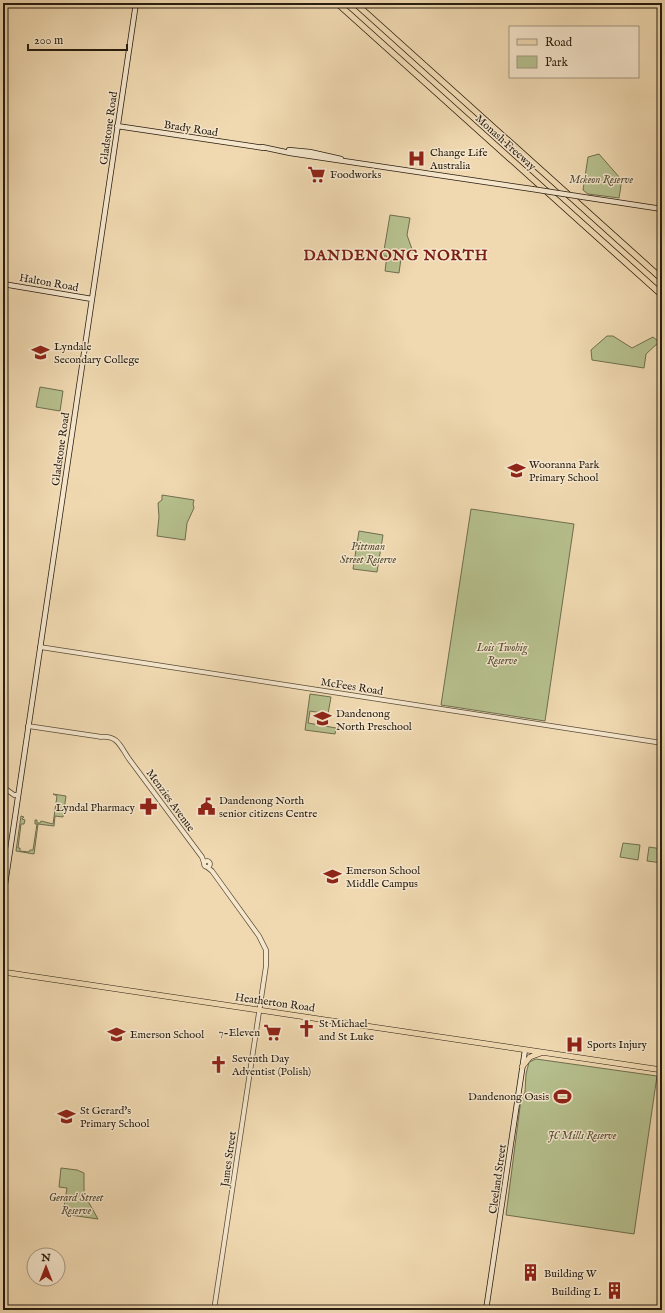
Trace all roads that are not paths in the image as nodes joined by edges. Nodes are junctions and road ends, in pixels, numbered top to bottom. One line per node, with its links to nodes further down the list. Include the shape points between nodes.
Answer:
1 (136, 3): 4 (main road, Gladstone Road)
2 (337, 3): 8 (highway, Monash Freeway)
3 (355, 3): 6 (highway, Monash Freeway)
4 (117, 126): 5 (main road, Brady Road, bridge); 9 (main road, Gladstone Road)
5 (662, 209)
6 (662, 279)
7 (3, 284): 9 (main road, Halton Road)
8 (662, 295)
9 (92, 299): 10 (main road, Gladstone Road)
10 (40, 647): 11 (main road, Gladstone Road); 12 (street, McFees Road)
11 (28, 726): 14 (main road, Gladstone Road); 17 (street, Menzies Avenue, via 107,737 117,741 123,748 260,936 266,950 266,966)
12 (662, 742)
13 (3, 788): 14 (street)
14 (18, 796): 15 (main road, Gladstone Road)
15 (3, 898)
16 (3, 972): 17 (main road, Heatherton Road)
17 (259, 1010): 18 (main road, Heatherton Road); 22 (street, James Street)
18 (525, 1050): 19 (main road, Heatherton Road); 20 (main road, Cleeland Street)
19 (542, 1052): 20 (main road, via 530,1057); 21 (main road, Heatherton Road)
20 (522, 1067): 23 (main road, Cleeland Street)
21 (662, 1070)
22 (214, 1310)
23 (486, 1310)

